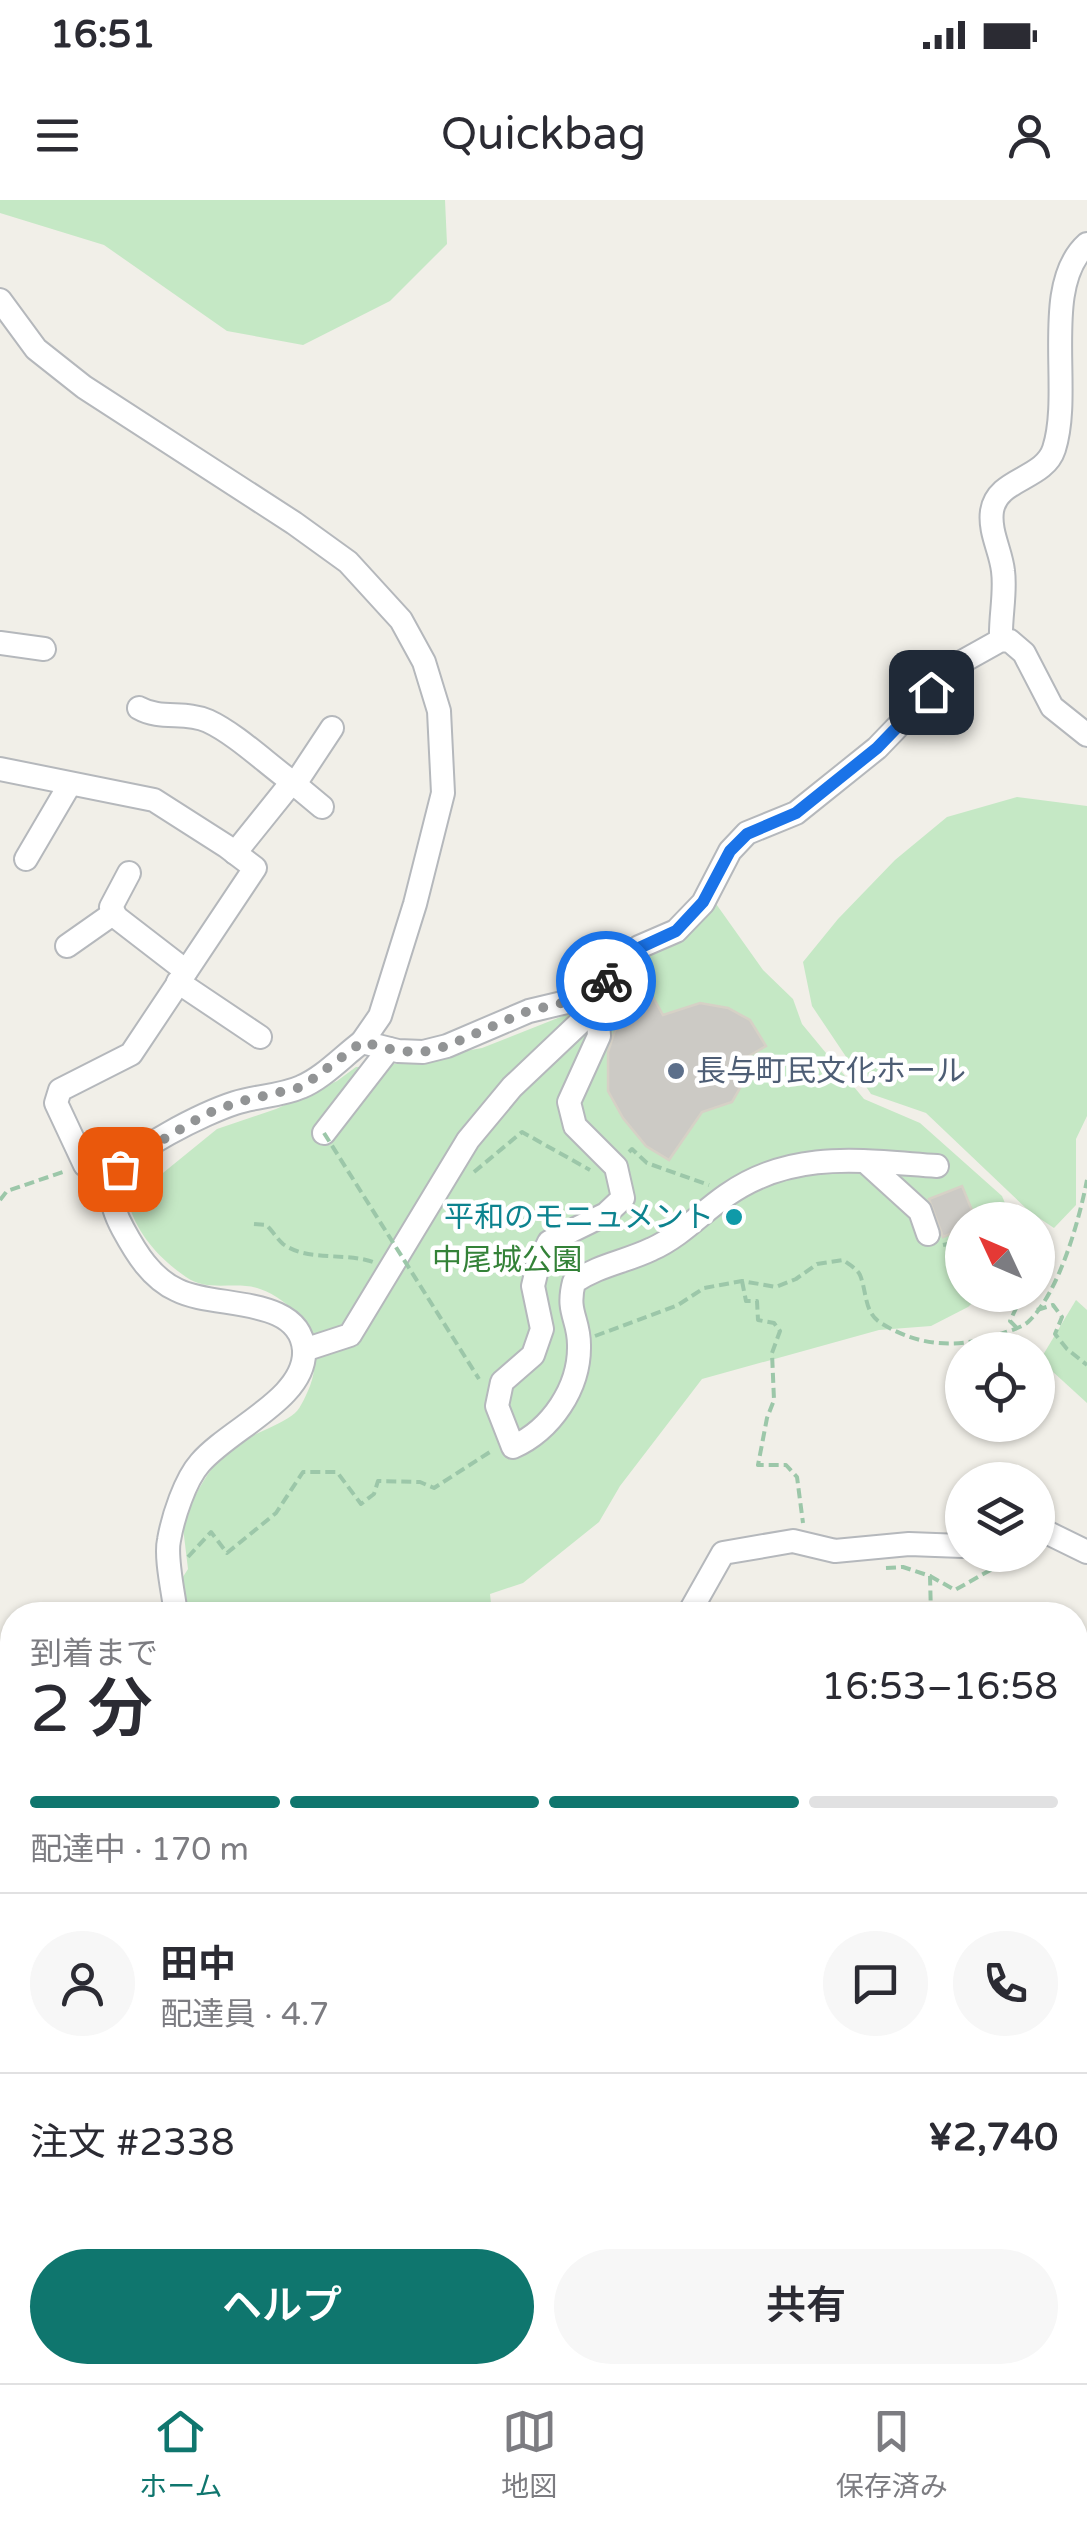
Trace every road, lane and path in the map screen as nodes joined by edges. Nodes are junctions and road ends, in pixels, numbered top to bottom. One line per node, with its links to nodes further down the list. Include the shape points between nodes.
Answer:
1 (1087, 244): 3 (street, via 1073,256 1064,281 1060,425 1053,454 1040,470 1009,484 992,507 1004,572)
2 (0, 300): 21 (street, via 36,349 84,387 348,562 401,620 424,662 439,711 443,793 380,1016)
3 (1001, 640): 8 (street, via 1024,652 1052,707); 19 (street, via 958,664 877,748 796,813 747,834 730,851 703,902 676,931 639,948)
4 (0, 643): 5 (street)
5 (44, 649)
6 (139, 708): 10 (street, via 209,721)
7 (332, 728): 10 (street)
8 (1087, 736)
9 (0, 769): 11 (street)
10 (293, 783): 12 (street); 13 (street)
11 (70, 784): 13 (street, via 154,800); 14 (street)
12 (322, 807)
13 (235, 852): 18 (street, via 255,868)
14 (26, 859)
15 (129, 874): 16 (street, via 110,907)
16 (114, 912): 17 (street); 18 (street)
17 (67, 946)
18 (182, 976): 20 (street); 26 (street, via 131,1054 60,1090 56,1102)
19 (590, 1006): 22 (street, via 528,1011 423,1052); 24 (street); 28 (street, via 599,1036 570,1102 574,1126)
20 (260, 1037)
21 (362, 1042): 22 (street); 30 (street, via 302,1087 206,1114 132,1158)
22 (390, 1049): 23 (street)
23 (324, 1134): 45 (path, bridge)
24 (459, 1154): 28 (path, via 469,1161 464,1180 522,1132 594,1172 607,1175); 35 (street)
25 (866, 1162): 27 (street); 31 (street, via 803,1161); 34 (street, via 920,1211)
26 (85, 1165): 30 (street); 32 (path, via 7,1191)
27 (937, 1166)
28 (616, 1167): 31 (path, via 632,1149 647,1163); 46 (street, via 623,1198 606,1214 549,1242 538,1264 534,1286 542,1329 533,1355 502,1382 497,1406)
29 (1087, 1180): 36 (path, via 1069,1251)
30 (112, 1181): 43 (street, via 116,1215 147,1268 174,1290 206,1301 277,1311 296,1325)
31 (725, 1196): 42 (street, via 651,1250 594,1268 574,1282 568,1302)
32 (0, 1200)
33 (254, 1224): 35 (path, via 318,1256 366,1259)
34 (928, 1234)
35 (392, 1269): 43 (street, via 350,1335)
36 (1055, 1277)
37 (742, 1282): 41 (path, via 776,1287 817,1264 843,1260 859,1272 878,1322 914,1338 951,1346); 42 (path, via 704,1288 678,1305); 48 (path, via 746,1302 758,1301 758,1320 774,1322 780,1331 772,1353 774,1400 758,1465 786,1465 797,1478 804,1520)
38 (1055, 1308): 44 (path, via 1062,1317 1055,1334)
39 (1014, 1312): 41 (path, via 1010,1321)
40 (1035, 1312): 41 (path)
41 (1017, 1328)
42 (580, 1342): 46 (street, via 552,1420 522,1443 513,1447)
43 (304, 1350): 51 (street, via 296,1382 281,1400 198,1465 168,1543)
44 (1087, 1365)
45 (479, 1380)
46 (510, 1439): 51 (path, via 434,1488 378,1481 361,1504 338,1472 303,1472 276,1513 227,1553 210,1532)
47 (1055, 1536): 50 (street)
48 (793, 1540): 49 (street, via 835,1551); 55 (street, via 723,1553)
49 (945, 1545)
50 (1087, 1552)
51 (172, 1569): 54 (street)
52 (987, 1572): 53 (path, via 955,1590)
53 (930, 1576)
54 (175, 1602)
55 (695, 1602)

